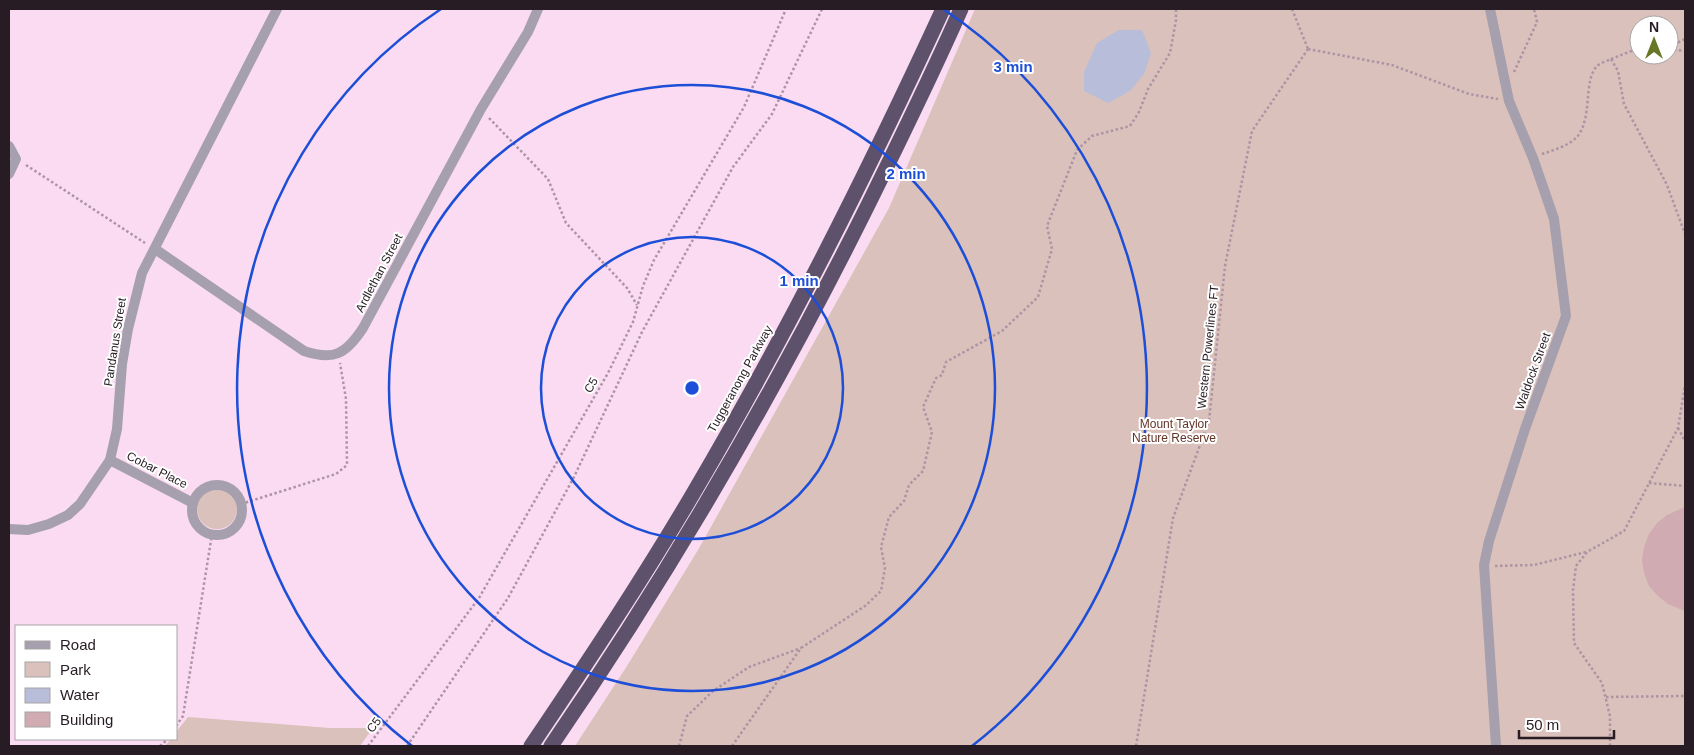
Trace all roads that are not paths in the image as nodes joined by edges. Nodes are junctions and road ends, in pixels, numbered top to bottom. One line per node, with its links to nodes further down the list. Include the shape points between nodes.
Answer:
1 (277, 9): 8 (street, Pandanus Street)
2 (538, 9): 8 (street, Ardlethan Street, via 363,328 350,346 339,354 316,355 304,351)
3 (943, 9): 12 (highway, Tuggeranong Parkway, via 827,251 760,376 654,558)
4 (961, 9): 13 (highway, via 900,142 782,371 664,572)
5 (1490, 9): 14 (street, Waldock Street, via 1509,101 1554,219 1566,316 1524,429 1484,565)
6 (9, 146): 7 (street, via 16,159)
7 (9, 174)
8 (155, 249): 9 (street, Pandanus Street, via 142,273 128,329 117,429)
9 (110, 460): 10 (street, Cobar Place); 11 (street, Pandanus Street, via 80,504 68,515 28,530)
10 (193, 502): 10 (street, Cobar Place, via 195,521 203,531 212,534 224,533 235,526 241,515 241,504 234,491 226,487 209,486)
11 (9, 529)
12 (531, 746)
13 (551, 746)
14 (1496, 746)

